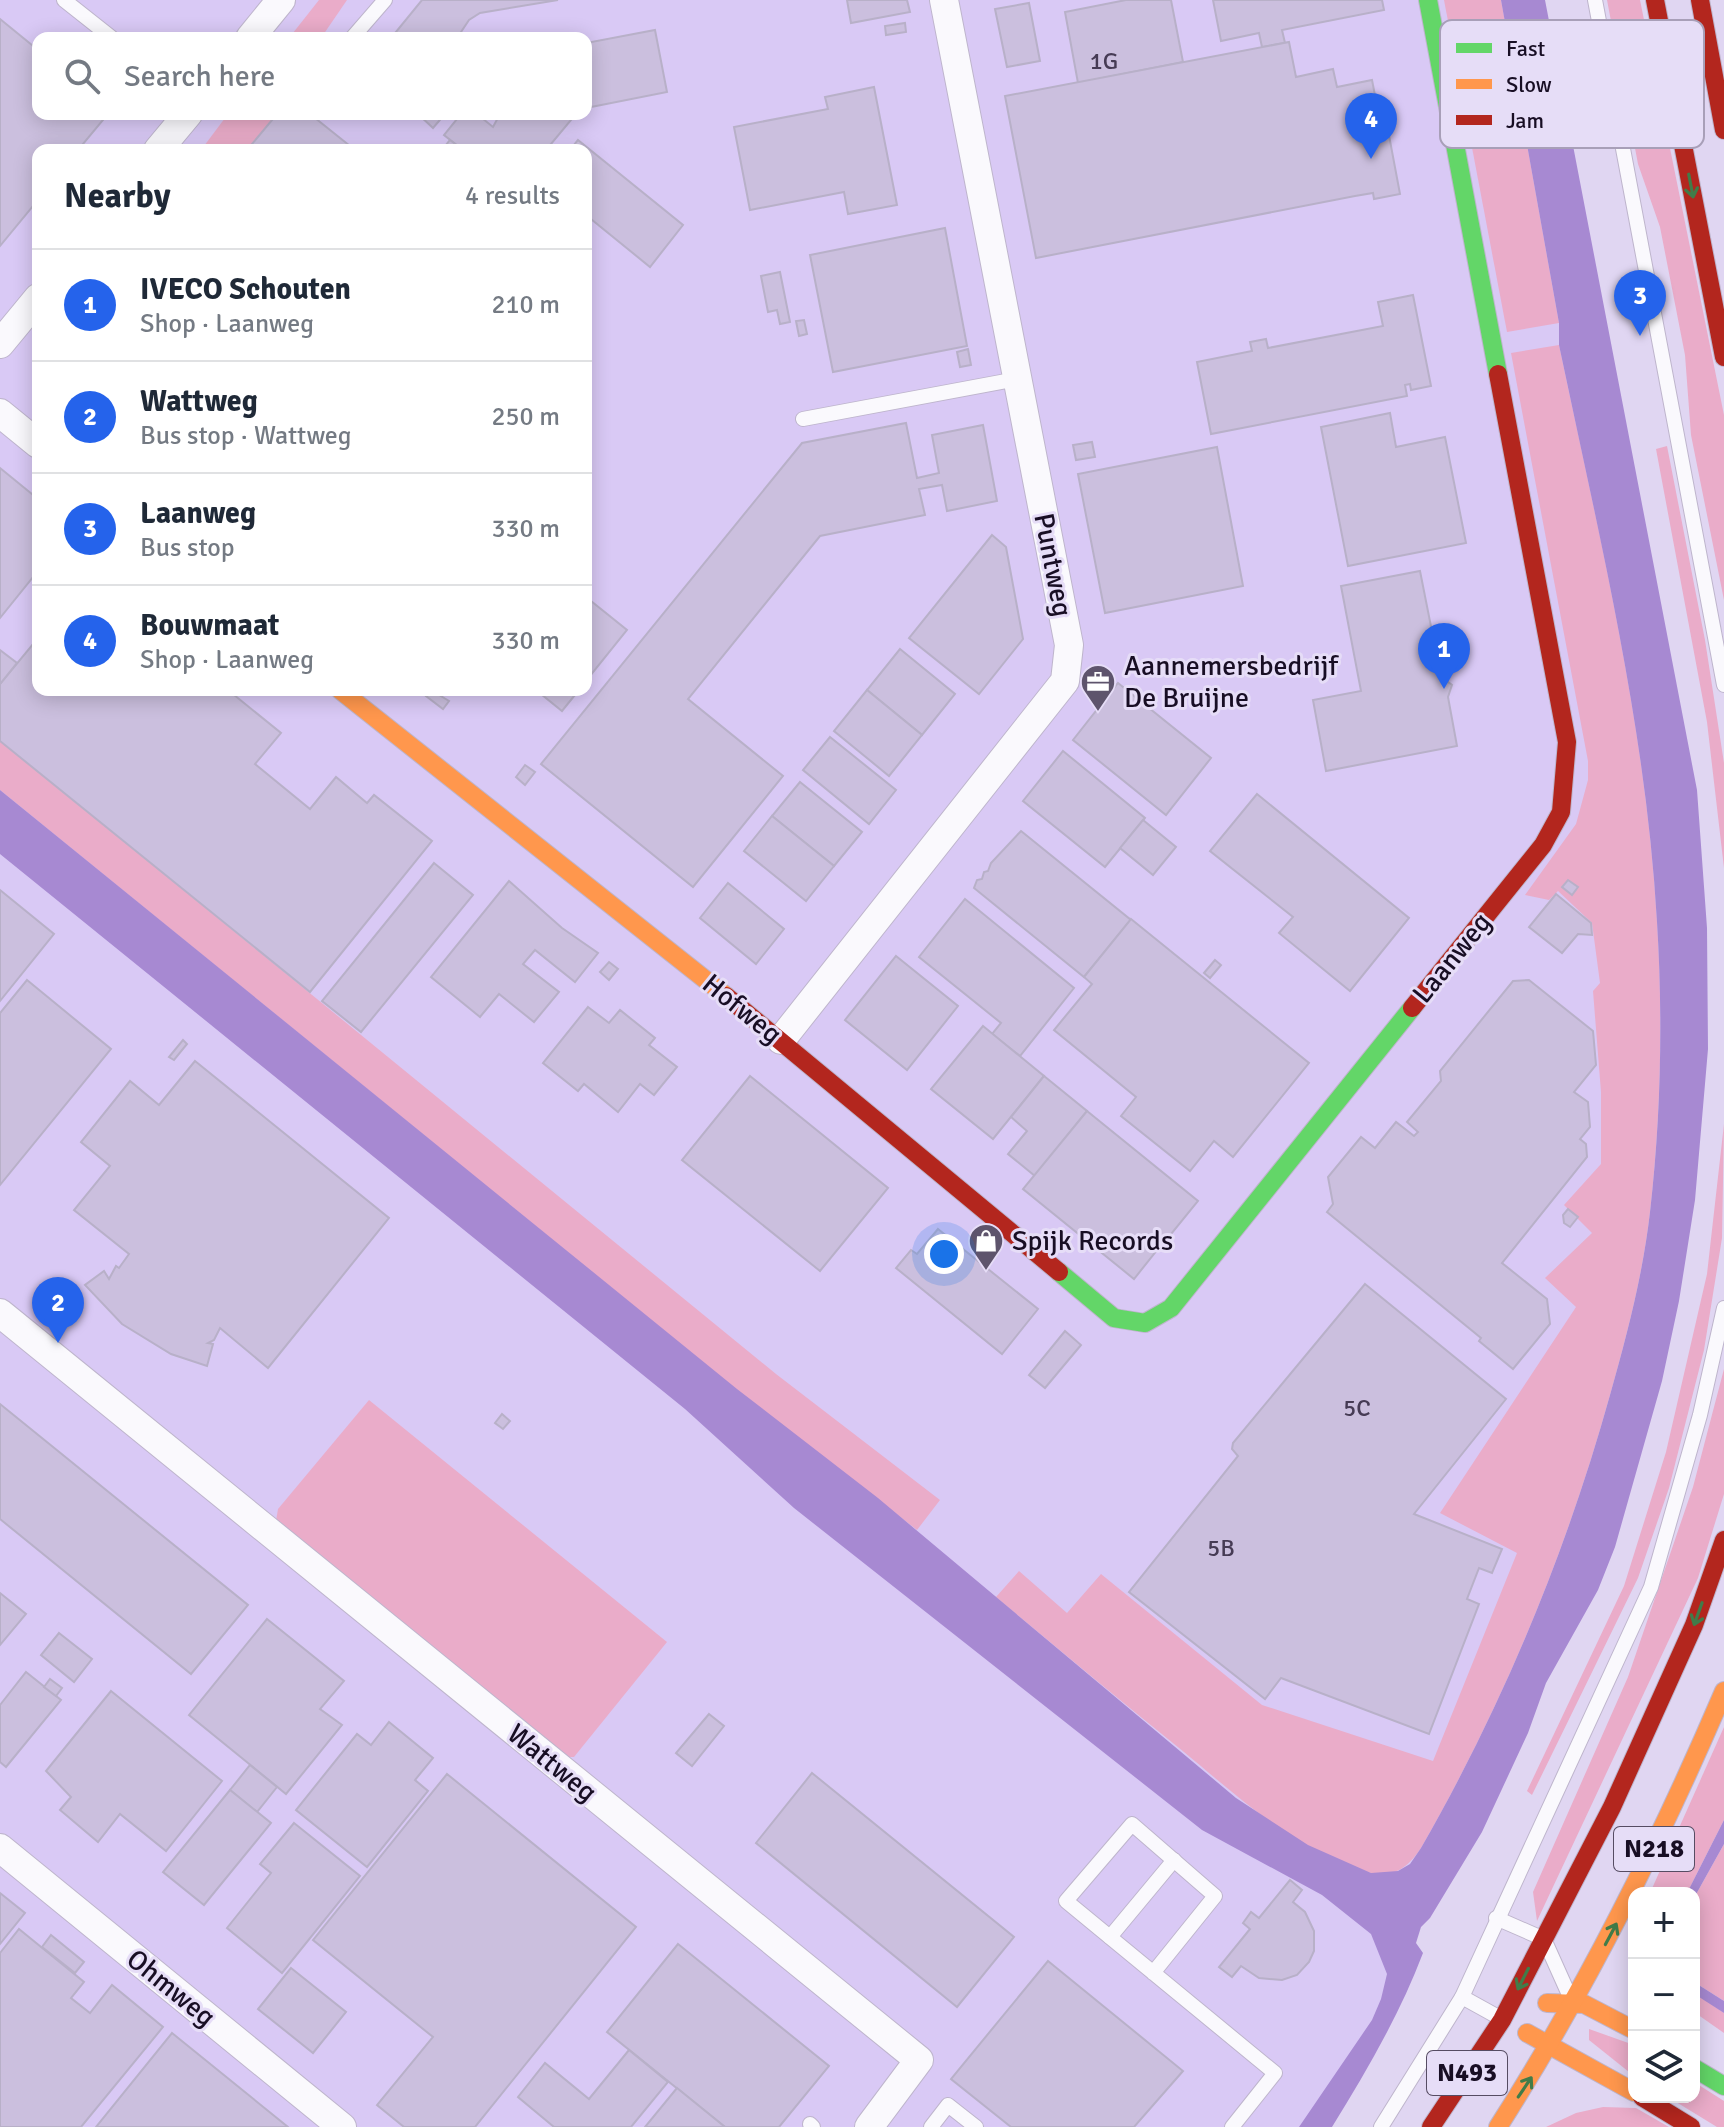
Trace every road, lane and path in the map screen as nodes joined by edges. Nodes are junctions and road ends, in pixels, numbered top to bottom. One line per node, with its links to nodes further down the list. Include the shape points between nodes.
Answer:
1 (64, 0): 13 (lane)
2 (281, 0): 14 (street)
3 (385, 0): 15 (lane)
4 (944, 0): 26 (street, Puntweg)
5 (1428, 0): 16 (street, Laanweg)
6 (1595, 0): 9 (lane)
7 (1655, 0): 10 (street, one-way to 10)
8 (1700, 0): 11 (street)
9 (1599, 20)
10 (1659, 20)
11 (1704, 20)
12 (1704, 22): 18 (street)
13 (104, 32)
14 (255, 32)
15 (357, 32)
16 (1440, 64)
17 (183, 120): 19 (street)
18 (1724, 130)
19 (163, 144)
20 (1456, 148): 35 (street, Laanweg, via 1567,742 1561,812 1543,845 1171,1308)
21 (1623, 148): 30 (lane)
22 (1684, 148): 25 (street, one-way to 25)
23 (32, 305): 24 (street)
24 (0, 344)
25 (1724, 357)
26 (1017, 379): 28 (lane); 32 (street, Puntweg, via 1069,645 1065,681)
27 (0, 413): 29 (street)
28 (803, 419)
29 (32, 439)
30 (1724, 685)
31 (348, 696): 32 (street, Hofweg)
32 (781, 1040): 35 (street, Hofweg, via 1114,1318)
33 (1724, 1308): 40 (lane, via 1697,1428 1651,1587)
34 (0, 1313): 54 (street, Wattweg, via 919,2060)
35 (1145, 1323)
36 (1724, 1540): 42 (street, N218, one-way to 42, via 1666,1691)
37 (1724, 1691): 45 (street, N218, one-way to 37, via 1678,1800)
38 (0, 1848): 53 (street, Ohmweg)
39 (1174, 1860): 41 (lane); 41 (lane, via 1132,1824 1066,1901); 43 (lane, via 1215,1896)
40 (1496, 1918): 42 (lane); 44 (lane)
41 (1110, 1937): 43 (lane)
42 (1544, 1939): 45 (lane); 46 (street, N218, one-way to 46)
43 (1153, 1973): 57 (lane, via 1275,2073)
44 (1462, 1997): 46 (lane); 58 (lane)
45 (1573, 2003): 46 (street, via 1542,2003); 47 (street, via 1594,2007); 48 (street, N493)
46 (1502, 2020): 48 (street); 59 (street, N493)
47 (1628, 2027)
48 (1552, 2046): 51 (street); 60 (street, N493, one-way to 48)
49 (1700, 2072): 50 (street)
50 (1724, 2086)
51 (1628, 2089)
52 (1652, 2103): 61 (street)
53 (342, 2127)
54 (869, 2127)
55 (931, 2127): 56 (lane, via 948,2105)
56 (976, 2127)
57 (1232, 2127)
58 (1381, 2127)
59 (1431, 2127)
60 (1498, 2127)
61 (1691, 2127)

